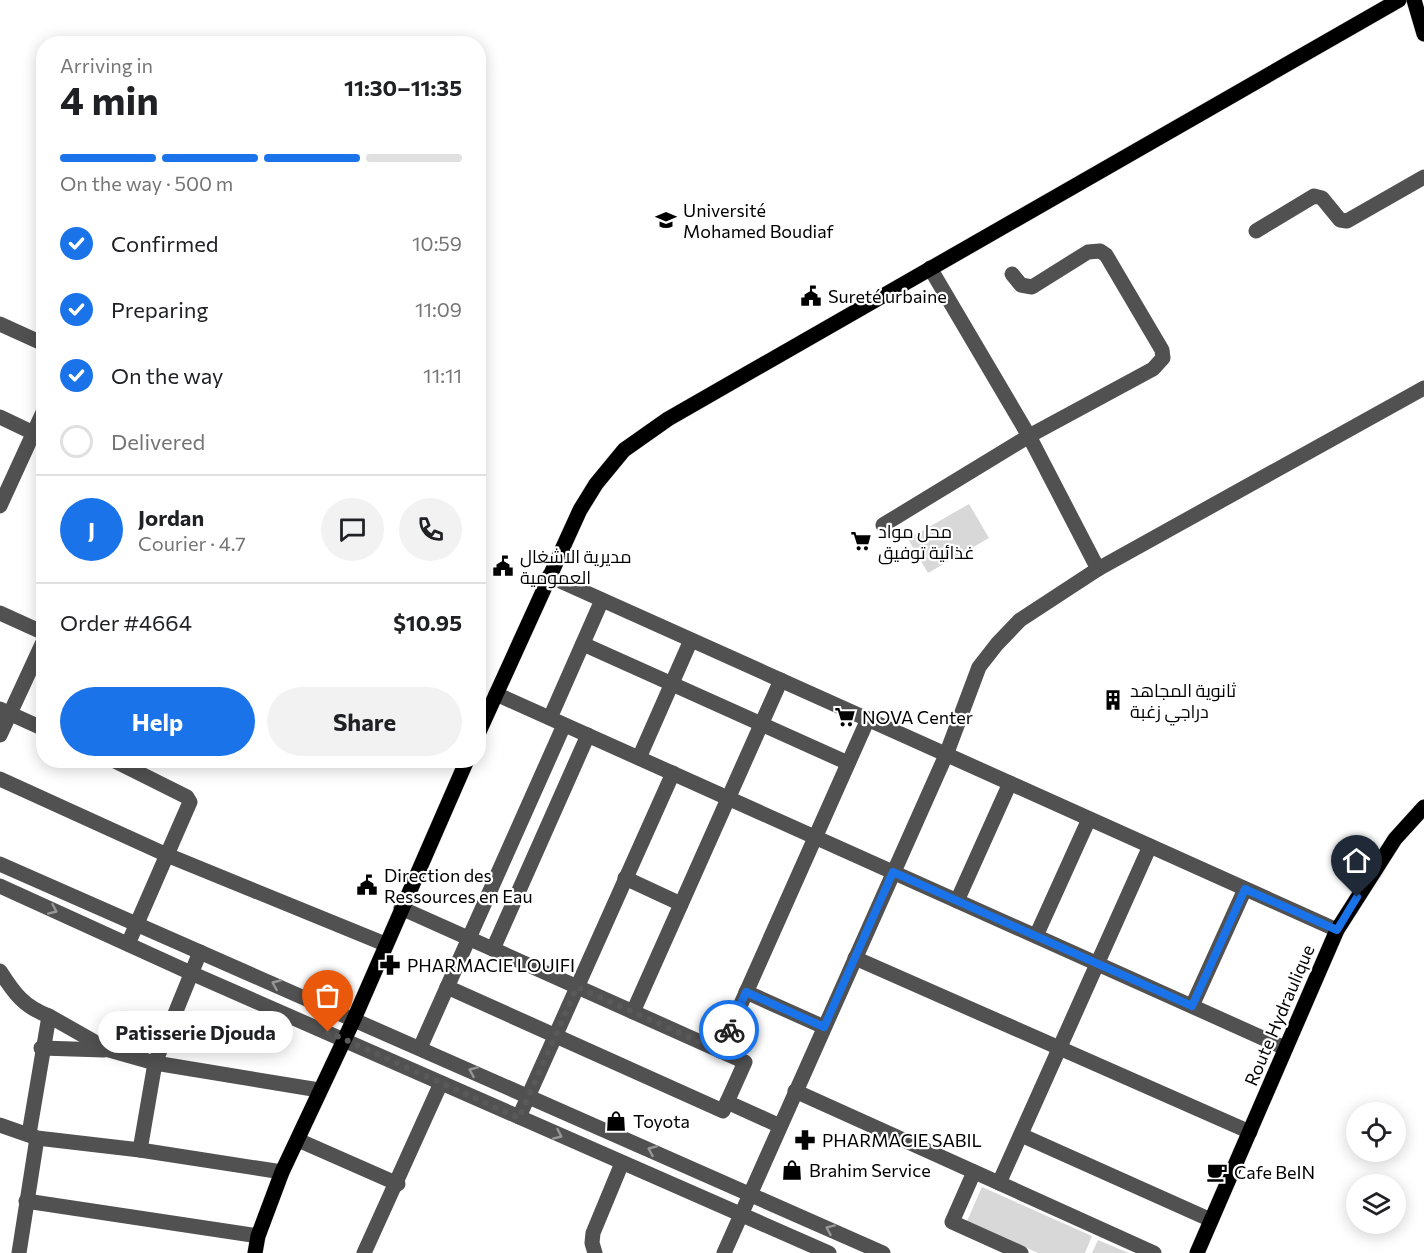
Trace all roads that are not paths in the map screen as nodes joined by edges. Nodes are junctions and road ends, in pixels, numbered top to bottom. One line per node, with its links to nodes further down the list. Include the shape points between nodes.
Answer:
1 (1399, 0): 6 (main road)
2 (1414, 0): 3 (main road)
3 (1424, 34)
4 (1424, 177): 5 (street, via 1347,221 1340,220 1322,198 1314,196)
5 (1256, 231)
6 (930, 268): 13 (street); 18 (main road, via 668,419 624,450 580,510)
7 (1012, 274): 13 (street, via 1021,285 1032,287 1088,252 1100,251 1162,350 1163,358 1153,369)
8 (0, 324): 9 (street)
9 (36, 340)
10 (1424, 388): 17 (street)
11 (0, 417): 12 (street)
12 (36, 434)
13 (1029, 436): 16 (street); 17 (street)
14 (36, 439): 15 (street)
15 (0, 506)
16 (883, 525)
17 (1098, 569): 37 (street, via 1020,620 997,644 979,667)
18 (549, 576): 19 (street); 27 (main road)
19 (602, 600): 22 (street); 23 (street)
20 (0, 614): 21 (street)
21 (36, 630)
22 (691, 640): 25 (street); 26 (street)
23 (583, 644): 26 (street); 30 (street)
24 (36, 655): 29 (street)
25 (781, 681): 31 (street); 33 (street)
26 (672, 684): 33 (street); 38 (street)
27 (496, 694): 28 (main road); 30 (street)
28 (486, 709)
29 (5, 711): 34 (street); 35 (street)
30 (550, 718): 32 (street)
31 (868, 719): 37 (street); 39 (street)
32 (564, 724): 36 (street); 62 (street)
33 (762, 724): 39 (street); 45 (street)
34 (36, 725)
35 (0, 735)
36 (588, 735): 38 (street); 65 (street)
37 (946, 754): 44 (street); 52 (street)
38 (639, 758): 42 (street)
39 (848, 763): 48 (street)
40 (129, 768): 50 (street, via 190,802)
41 (463, 768): 58 (main road)
42 (673, 773): 45 (street); 53 (street)
43 (0, 779): 50 (street)
44 (1010, 783): 47 (street); 56 (street)
45 (728, 798): 48 (street); 57 (street)
46 (1424, 807): 60 (main road, Route Hydraulique, via 1395,839)
47 (1089, 819): 49 (street); 61 (street)
48 (815, 837): 52 (street); 73 (street)
49 (1150, 846): 55 (street); 68 (street)
50 (167, 855): 59 (street); 64 (street)
51 (0, 864): 59 (street)
52 (893, 872): 56 (street); 67 (street)
53 (626, 878): 57 (street); 72 (street)
54 (0, 886): 63 (street, one-way to 63)
55 (1245, 889): 60 (street); 74 (street)
56 (957, 901): 61 (street)
57 (681, 904): 75 (street)
58 (401, 908): 62 (street); 64 (main road)
59 (136, 922): 63 (street); 66 (street)
60 (1337, 930): 83 (main road, Route Hydraulique)
61 (1036, 936): 68 (street)
62 (469, 938): 65 (street); 71 (street)
63 (128, 944): 70 (street)
64 (385, 944): 77 (main road)
65 (493, 949): 72 (street)
66 (200, 952): 70 (street); 77 (street, one-way to 66)
67 (855, 958): 78 (street); 85 (street)
68 (1097, 964): 74 (street); 85 (street)
69 (0, 971): 76 (street, via 14,994 29,1008)
70 (190, 973): 80 (street); 87 (street)
71 (447, 987): 79 (street); 82 (street)
72 (577, 987): 75 (street); 79 (street)
73 (746, 992): 78 (street); 86 (street)
74 (1192, 1006): 83 (street)
75 (633, 1012): 86 (street)
76 (49, 1016): 81 (street); 84 (street)
77 (354, 1019): 80 (main road); 82 (street)
78 (824, 1027): 90 (street)
79 (555, 1036): 91 (street); 92 (street, via 723,1111)
80 (343, 1039): 88 (street); 89 (main road)
81 (41, 1048): 84 (street); 98 (street)
82 (420, 1048): 91 (street, one-way to 82)
83 (1285, 1048): 96 (main road, Route Hydraulique)
84 (109, 1050): 87 (street)
85 (1059, 1050): 96 (street); 97 (street)
86 (720, 1051): 92 (street, via 745,1062)
87 (155, 1063): 89 (street); 100 (street)
88 (441, 1083): 93 (street); 105 (street)
89 (319, 1090): 99 (main road)
90 (795, 1091): 95 (street); 103 (street)
91 (528, 1096): 93 (street); 106 (street, one-way to 91)
92 (727, 1102): 95 (street)
93 (519, 1118): 101 (street, one-way to 101)
94 (0, 1125): 98 (street)
95 (780, 1126): 106 (street)
96 (1250, 1132): 109 (main road, Route Hydraulique)
97 (1021, 1135): 104 (street); 109 (street)
98 (33, 1136): 100 (street); 107 (street)
99 (298, 1140): 102 (main road); 105 (street)
100 (140, 1150): 102 (street)
101 (622, 1163): 108 (street); 115 (street, via 593,1233)
102 (282, 1172): 110 (main road)
103 (974, 1172): 104 (street); 119 (street, via 952,1222)
104 (999, 1183): 120 (street)
105 (398, 1184): 112 (street)
106 (749, 1194): 108 (street); 111 (street, one-way to 106)
107 (26, 1201): 110 (street); 113 (street)
108 (742, 1215): 116 (street); 117 (street)
109 (1211, 1220): 121 (main road, Route Hydraulique)
110 (258, 1236): 114 (main road)
111 (851, 1246): 118 (street)
112 (368, 1252)
113 (19, 1253)
114 (255, 1253)
115 (595, 1253)
116 (724, 1253)
117 (829, 1253)
118 (883, 1253)
119 (1021, 1253)
120 (1154, 1253)
121 (1197, 1253)

